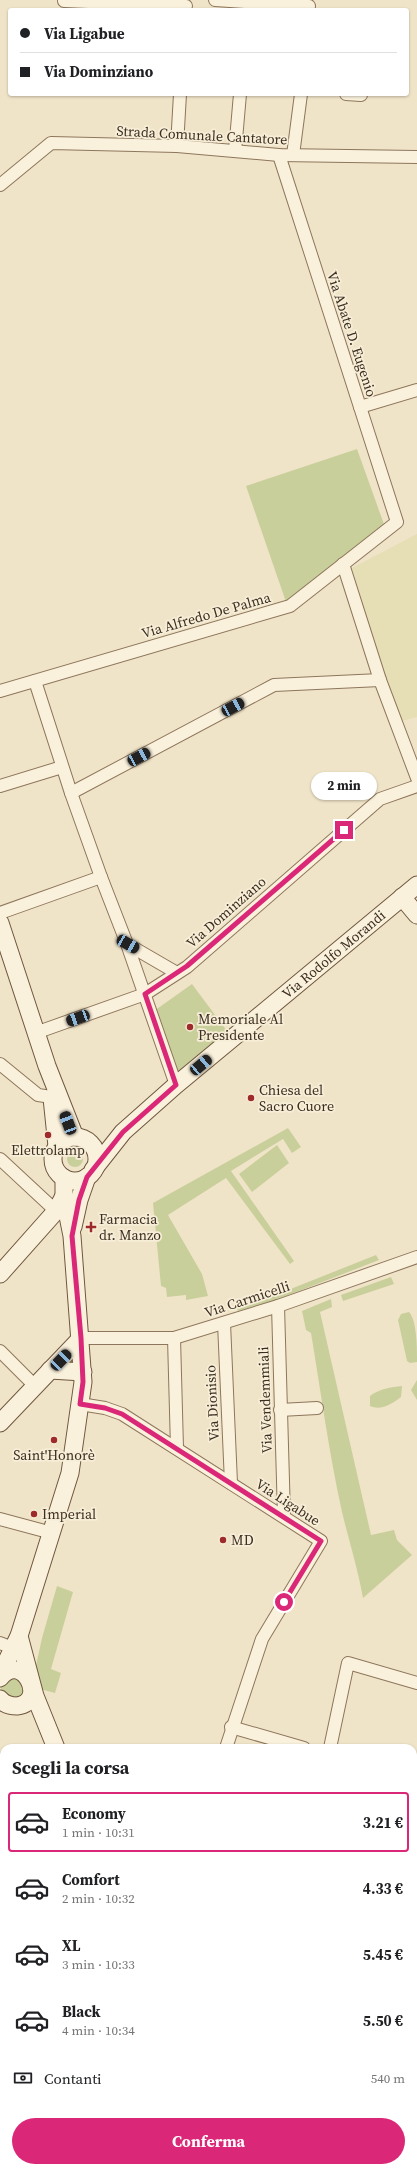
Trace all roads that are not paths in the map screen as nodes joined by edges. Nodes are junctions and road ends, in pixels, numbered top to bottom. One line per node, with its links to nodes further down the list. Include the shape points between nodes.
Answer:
1 (64, 0): 3 (street)
2 (215, 0): 4 (street)
3 (186, 5)
4 (247, 6): 5 (street, via 309,6)
5 (308, 8)
6 (180, 96): 9 (street)
7 (240, 96): 10 (street)
8 (301, 96): 12 (street)
9 (177, 146): 10 (street, Strada Comunale Cantatore); 14 (street, Strada Comunale Cantatore, via 51,143)
10 (235, 151): 11 (street, Strada Comunale Cantatore)
11 (279, 155): 12 (street, Strada Comunale Cantatore); 16 (street, Via Abate D. Eugenio)
12 (293, 155): 13 (street, Strada Comunale Cantatore)
13 (417, 157)
14 (0, 185)
15 (417, 390): 16 (street)
16 (360, 407): 17 (street, Via Abate D. Eugenio)
17 (396, 522): 18 (street, Via Alfredo De Palma)
18 (343, 564): 19 (street); 20 (street, Via Alfredo De Palma, via 290,606)
19 (380, 680): 23 (street); 26 (street, via 274,685)
20 (35, 681): 21 (street, Via Alfredo De Palma); 22 (street)
21 (0, 691)
22 (62, 766): 24 (street); 26 (street)
23 (417, 778)
24 (0, 786)
25 (417, 786): 34 (street, Via Dominziano, via 380,799)
26 (71, 793): 27 (street)
27 (101, 877): 30 (street); 33 (street)
28 (417, 886): 29 (main road, Via Rodolfo Morandi)
29 (402, 898): 31 (main road); 39 (main road, Via Rodolfo Morandi)
30 (0, 913)
31 (417, 915)
32 (0, 923): 36 (main road)
33 (128, 944): 34 (street); 35 (street)
34 (177, 973): 35 (street, Via Dominziano)
35 (145, 994): 36 (street, Via Dominziano); 39 (street)
36 (38, 1032): 37 (main road)
37 (47, 1066): 40 (main road); 42 (main road)
38 (2, 1069): 40 (street, via 38,1095)
39 (176, 1085): 41 (main road, Via Rodolfo Morandi)
40 (52, 1097): 44 (main road)
41 (123, 1132): 43 (main road, Via Rodolfo Morandi); 46 (main road, Via Rodolfo Morandi)
42 (75, 1137): 43 (main road); 44 (main road, via 68,1138)
43 (90, 1144): 46 (main road, via 96,1156)
44 (57, 1146): 47 (main road, via 54,1152 54,1167)
45 (0, 1159): 49 (street)
46 (90, 1173): 47 (main road, via 76,1180); 50 (main road, via 79,1200)
47 (64, 1178): 48 (main road)
48 (64, 1196): 49 (main road); 50 (main road)
49 (56, 1211): 52 (main road)
50 (72, 1236): 55 (main road)
51 (417, 1257): 53 (street, Via Carmicelli)
52 (0, 1274)
53 (278, 1306): 54 (street, Via Carmicelli); 63 (street, Via Vendemmiali)
54 (224, 1323): 56 (street, Via Carmicelli); 66 (street, Via Dionisio)
55 (81, 1338): 56 (street, Via Carmicelli); 58 (main road); 59 (main road)
56 (174, 1338): 65 (street)
57 (0, 1351): 60 (street)
58 (50, 1370): 59 (main road); 60 (main road)
59 (83, 1372): 61 (main road)
60 (35, 1386): 64 (main road)
61 (80, 1404): 65 (street, Via Ligabue, via 122,1414); 69 (main road, via 70,1472)
62 (317, 1408): 63 (street)
63 (280, 1410): 67 (street, Via Vendemmiali)
64 (0, 1423)
65 (177, 1448): 66 (street, Via Ligabue)
66 (231, 1483): 67 (street, Via Ligabue)
67 (284, 1516): 75 (street, Via Ligabue, via 321,1541 262,1639)
68 (0, 1519): 69 (street)
69 (52, 1533): 70 (main road)
70 (11, 1643): 71 (main road); 72 (main road)
71 (0, 1676): 72 (main road, via 18,1671)
72 (31, 1682): 74 (main road, via 32,1688 28,1699 18,1706); 77 (main road, via 43,1720)
73 (417, 1683): 80 (street, via 348,1663)
74 (4, 1703): 76 (main road, via 23,1710 32,1718)
75 (231, 1727): 78 (street, Via Ligabue); 79 (street)
76 (45, 1744)
77 (54, 1744)
78 (227, 1744)
79 (290, 1744)
80 (331, 1744)

